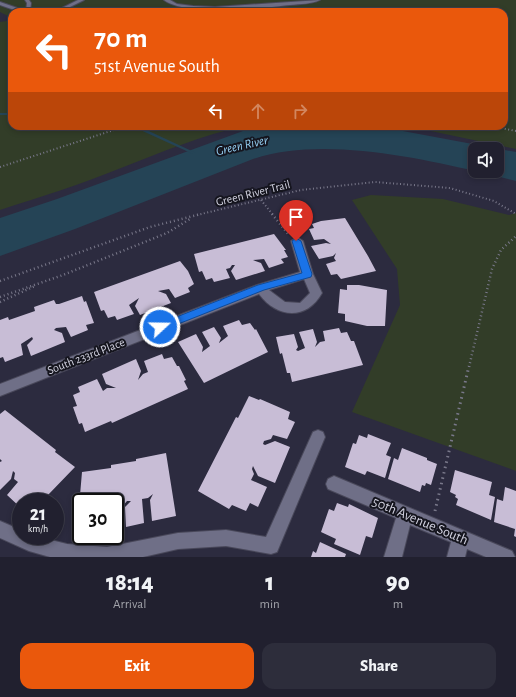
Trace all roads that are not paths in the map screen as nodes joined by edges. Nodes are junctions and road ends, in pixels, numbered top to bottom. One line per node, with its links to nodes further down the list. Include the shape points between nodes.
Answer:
1 (82, 0): 8 (lane)
2 (166, 0): 6 (lane, via 184,7)
3 (239, 0): 6 (lane)
4 (318, 0): 6 (lane)
5 (0, 3): 7 (lane)
6 (244, 7)
7 (13, 8)
8 (65, 8)
9 (296, 241): 10 (street)
10 (307, 274): 11 (street, South 233rd Place); 11 (street, via 316,293 309,304 303,307 289,309 265,294)
11 (261, 288): 12 (street, South 233rd Place)
12 (0, 390)
13 (318, 437): 16 (street, via 271,546 220,538 178,541 107,556 67,553 29,543)
14 (334, 484): 15 (street, 50th Avenue South)
15 (405, 514): 17 (street, 50th Avenue South); 18 (street)
16 (0, 529)
17 (461, 538): 19 (street); 20 (street, 50th Avenue South)
18 (393, 557)
19 (456, 557)
20 (506, 557)

